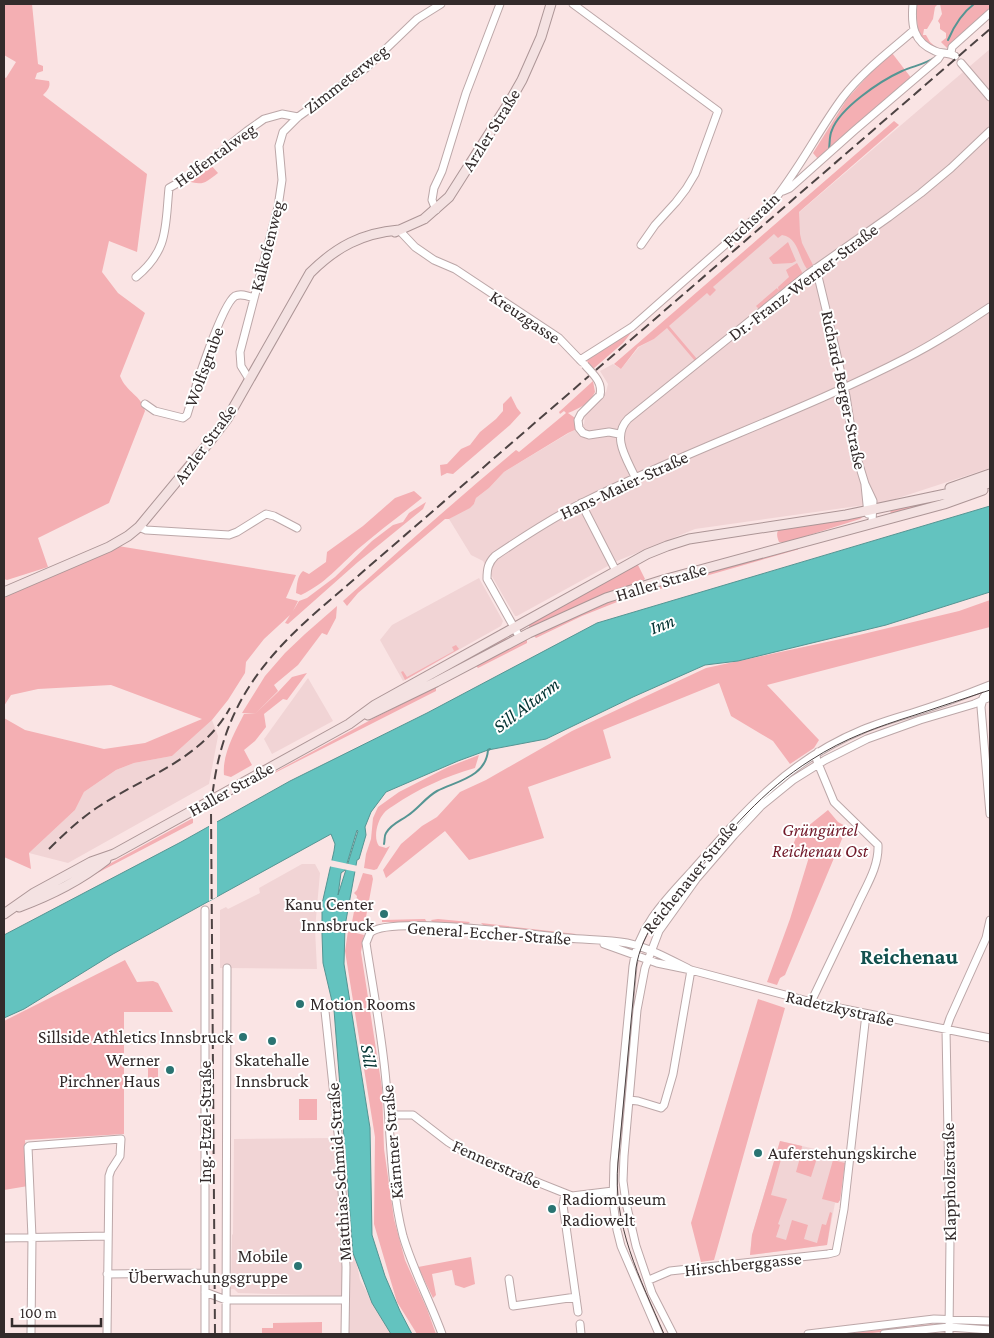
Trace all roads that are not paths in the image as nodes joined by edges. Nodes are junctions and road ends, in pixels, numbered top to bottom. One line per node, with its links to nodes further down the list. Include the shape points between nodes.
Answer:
1 (441, 4): 11 (street, Zimmeterweg, via 417,19 366,68)
2 (500, 4): 14 (street, via 434,188 432,200)
3 (551, 4): 14 (main road, Arzler Straße, via 530,64 510,101 448,197)
4 (573, 4): 16 (street, via 718,111 695,174)
5 (913, 4): 7 (street)
6 (990, 13): 8 (street, via 952,47 953,54)
7 (913, 31): 8 (street, via 923,43); 13 (street, Fuchsrain, via 871,67 844,96)
8 (942, 53): 13 (street, via 790,188)
9 (961, 63): 10 (street)
10 (990, 97)
11 (298, 117): 18 (street, Helfentalweg, via 282,114 264,119 192,176 169,188 161,248 153,262); 19 (street, Kalkofenweg, via 283,132 279,146 282,180 278,208)
12 (990, 131): 17 (street, Dr.-Franz-Werner-Straße, via 910,202)
13 (782, 191): 21 (street, Fuchsrain, via 770,206 632,327)
14 (436, 210): 15 (main road, Arzler Straße)
15 (399, 230): 21 (street, Kreuzgasse, via 434,260 455,269 560,338); 22 (main road, Arzler Straße, via 365,236 334,253 310,273)
16 (641, 246)
17 (816, 268): 23 (street, Richard-Berger-Straße); 25 (street, Dr.-Franz-Werner-Straße, via 628,419)
18 (136, 277)
19 (254, 298): 22 (street, Kalkofenweg, via 240,352 240,366); 24 (street, Wolfsgrube, via 241,294 234,297 224,313 200,372 187,416 183,418 155,411)
20 (990, 307): 23 (street, Hans-Maier-Straße, via 932,344)
21 (582, 362): 25 (street, Kreuzgasse, bridge, via 600,384 600,395 581,414 579,428 589,435)
22 (249, 379): 36 (main road, Arzler Straße, via 227,419)
23 (844, 388): 27 (street, Hans-Maier-Straße); 34 (street, Richard-Berger-Straße, via 854,448)
24 (145, 404)
25 (619, 434): 27 (street)
26 (990, 474): 31 (main road, Haller Straße)
27 (635, 477): 32 (street, Hans-Maier-Straße)
28 (990, 482): 31 (main road, Haller Straße)
29 (990, 488): 33 (main road, Haller Straße)
30 (990, 493): 33 (main road)
31 (927, 496): 34 (main road, Haller Straße)
32 (581, 504): 38 (street, Haller Straße); 40 (street, Hans-Maier-Straße, via 548,521 489,562 487,579)
33 (944, 504): 35 (main road, Haller Straße)
34 (870, 510): 35 (street, Richard-Berger-Straße); 38 (main road, Haller Straße, via 776,528 689,539 647,554)
35 (872, 523): 41 (main road, Haller Straße, via 779,545 606,598)
36 (139, 527): 37 (street, via 229,535 266,514); 39 (main road, Arzler Straße, via 108,547)
37 (297, 528)
38 (616, 571): 40 (main road, Haller Straße)
39 (4, 592)
40 (514, 628): 41 (street, Hans-Maier-Straße); 48 (main road, Haller Straße, via 375,705)
41 (520, 638): 48 (main road, Haller Straße)
42 (990, 685): 49 (street, Reichenauer Straße, via 862,730)
43 (990, 689): 45 (street)
44 (990, 697): 45 (street, Reichenauer Straße)
45 (982, 700): 46 (street, Reichenauer Straße); 47 (street)
46 (974, 704): 47 (street); 50 (street, Reichenauer Straße, via 884,732)
47 (981, 710): 51 (street)
48 (349, 724): 53 (main road, Haller Straße, via 114,854 95,869 37,901)
49 (818, 752): 50 (street); 57 (street, Reichenauer Straße, via 784,775 736,820 662,906)
50 (818, 764): 58 (street, Reichenauer Straße, via 775,794 739,829 675,907); 64 (street, via 833,800 878,845 878,855 869,881)
51 (990, 814)
52 (205, 910): 76 (street, Ing.-Etzel-Straße)
53 (6, 913)
54 (990, 920): 67 (street, via 986,938)
55 (591, 940): 56 (street, General-Eccher-Straße, via 478,928 409,926 373,930); 57 (street, General-Eccher-Straße); 59 (street, General-Eccher-Straße)
56 (366, 943): 70 (street, Kärntner Straße)
57 (637, 946): 58 (street, General-Eccher-Straße); 59 (street, Reichenauer Straße)
58 (651, 951): 60 (street, Reichenauer Straße); 61 (street, Radetzkystraße)
59 (635, 954): 60 (street, General-Eccher-Straße); 71 (street, Reichenauer Straße)
60 (648, 959): 61 (street, Radetzkystraße); 69 (street, Reichenauer Straße, via 637,1010)
61 (676, 965): 63 (street, Radetzkystraße)
62 (227, 968): 82 (street, Ing.-Etzel-Straße)
63 (688, 968): 64 (street, Radetzkystraße); 69 (street, via 674,1074 664,1105 662,1108)
64 (811, 1002): 66 (street, Radetzkystraße)
65 (325, 1011): 83 (street, Matthias-Schmid-Straße, via 340,1152)
66 (866, 1014): 67 (street, Radetzkystraße); 79 (street, Hirschberggasse, via 853,1140 836,1252 670,1272)
67 (946, 1030): 68 (street, Radetzkystraße); 85 (street, Klappholzstraße)
68 (990, 1038)
69 (629, 1100): 79 (street, Reichenauer Straße, via 624,1188 632,1234)
70 (389, 1115): 72 (street, Fennerstraße, via 413,1115 469,1154); 95 (street, Kärntner Straße, via 392,1169 404,1236 414,1269)
71 (612, 1191): 72 (street, Fennerstraße); 97 (street, Reichenauer Straße, via 621,1246)
72 (565, 1194): 81 (street, via 563,1205)
73 (108, 1236): 74 (street); 74 (street, via 109,1176 120,1156 121,1139 29,1146); 77 (street)
74 (32, 1237): 75 (street); 90 (street)
75 (4, 1238)
76 (205, 1273): 77 (street); 80 (street, Ing.-Etzel-Straße)
77 (107, 1274): 91 (street)
78 (509, 1279): 81 (street, via 513,1306)
79 (649, 1280): 98 (street, Reichenauer Straße)
80 (205, 1292): 82 (street); 92 (street, Ing.-Etzel-Straße)
81 (576, 1297): 84 (street)
82 (226, 1300): 83 (street); 93 (street, Ing.-Etzel-Straße)
83 (345, 1300): 94 (street, Matthias-Schmid-Straße)
84 (578, 1312)
85 (950, 1319): 86 (street); 89 (street, Klappholzstraße); 99 (street)
86 (990, 1321)
87 (580, 1324): 96 (street)
88 (990, 1330): 89 (street)
89 (949, 1331): 100 (street)
90 (31, 1334)
91 (107, 1334)
92 (204, 1334)
93 (226, 1334)
94 (345, 1334)
95 (442, 1334)
96 (581, 1334)
97 (659, 1334)
98 (672, 1334)
99 (808, 1334)
100 (884, 1334)

